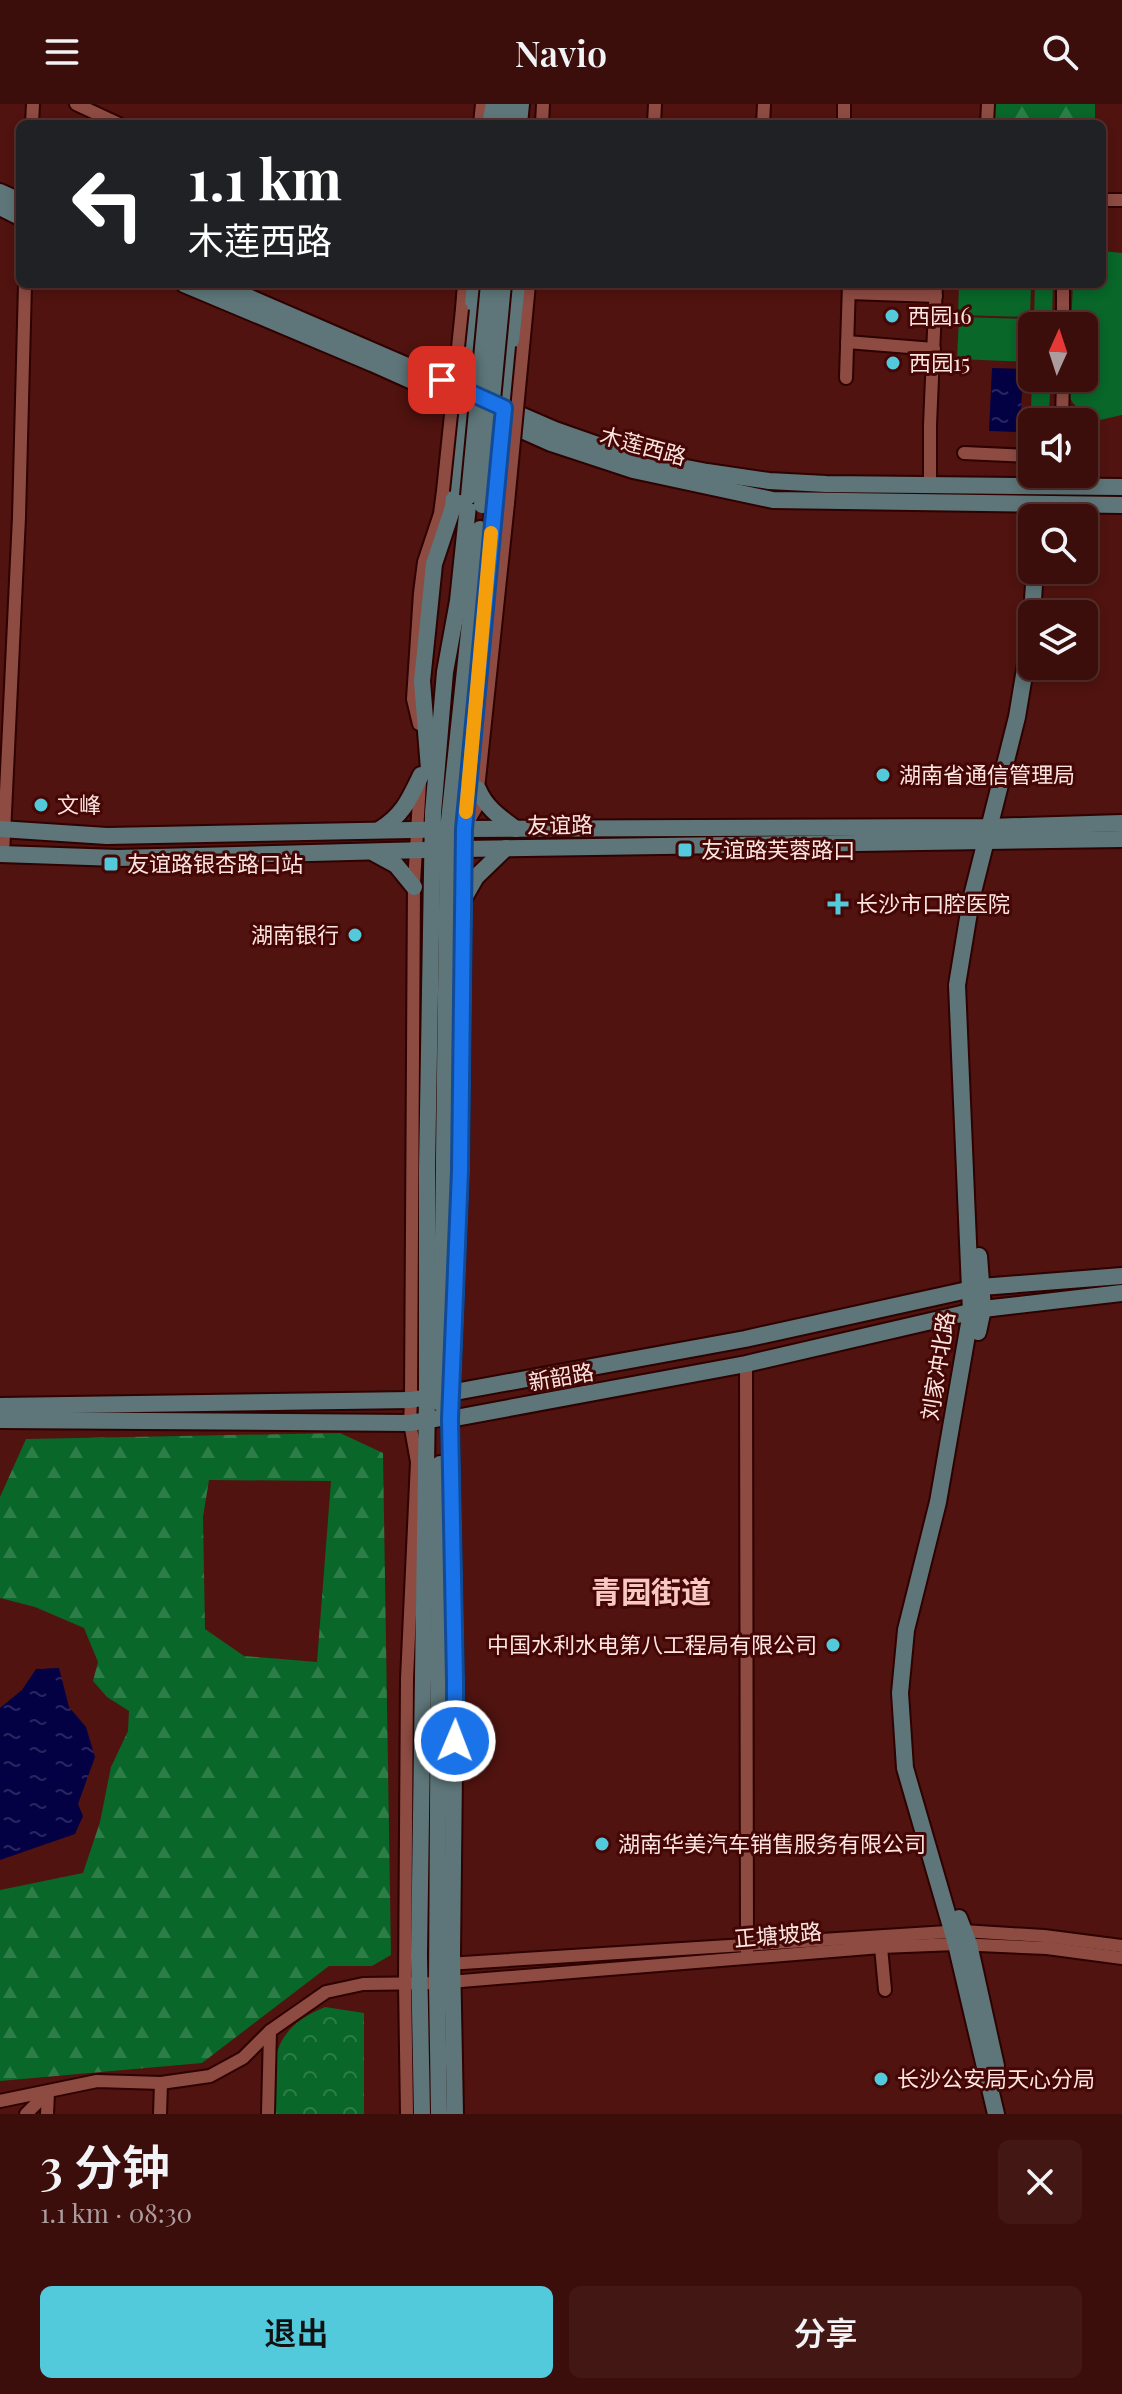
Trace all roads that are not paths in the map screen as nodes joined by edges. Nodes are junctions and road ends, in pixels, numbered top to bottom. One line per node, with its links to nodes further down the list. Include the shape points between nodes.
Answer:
1 (76, 104): 5 (street)
2 (494, 104): 4 (main road)
3 (521, 104): 4 (main road)
4 (505, 119)
5 (110, 120)
6 (25, 288): 43 (street)
7 (194, 288): 22 (main road, 木莲西路)
8 (227, 288): 22 (main road, 木莲西路)
9 (464, 288): 36 (street, bridge, via 440,514 420,593 413,699)
10 (475, 288): 22 (main road)
11 (489, 288): 28 (main road, bridge)
12 (503, 288): 28 (main road, bridge)
13 (517, 288): 23 (main road)
14 (529, 288): 38 (street, bridge)
15 (849, 288): 17 (street); 19 (street)
16 (1063, 288): 18 (street)
17 (936, 290): 20 (street)
18 (1063, 312)
19 (847, 342): 20 (street); 21 (street)
20 (934, 349): 26 (street)
21 (846, 378)
22 (464, 397): 23 (main road, 木莲西路); 34 (main road, via 453,507 434,564)
23 (503, 414): 26 (main road, 木莲西路, via 635,458 707,472 769,481); 31 (main road, 木莲西路, via 551,443 633,470 773,500); 37 (main road)
24 (964, 453): 25 (street)
25 (1018, 455)
26 (930, 485): 27 (main road, 木莲西路)
27 (1122, 487)
28 (476, 501): 35 (main road); 41 (main road, via 445,672)
29 (1122, 505): 30 (main road, 木莲西路)
30 (1098, 507)
31 (1018, 510)
32 (1023, 680): 47 (main road, 刘家冲北路)
33 (1029, 680): 47 (main road, 刘家冲北路)
34 (423, 700): 36 (main road); 41 (main road)
35 (459, 730): 37 (main road); 45 (main road)
36 (423, 741): 39 (street)
37 (471, 752): 38 (main road); 45 (main road)
38 (480, 769): 40 (street)
39 (421, 775): 45 (street); 46 (main road, via 396,819)
40 (478, 789): 44 (main road, via 492,811); 45 (street, via 476,808)
41 (433, 813): 45 (main road)
42 (1122, 823): 47 (main road, 友谊路)
43 (2, 829): 46 (main road, 友谊路, via 107,836); 52 (street)
44 (516, 829): 45 (main road, 友谊路); 47 (main road, 友谊路)
45 (440, 830): 46 (main road, 友谊路); 50 (main road); 50 (street)
46 (377, 831)
47 (991, 833): 48 (main road, 友谊路); 49 (main road, 友谊路); 56 (main road, 刘家冲北路, via 966,985)
48 (1122, 839)
49 (506, 848): 50 (main road, 友谊路); 54 (main road, via 476,877)
50 (440, 850): 51 (main road, 友谊路); 53 (street); 54 (main road); 60 (main road)
51 (372, 852): 52 (main road, 友谊路); 53 (main road, via 396,865)
52 (2, 855)
53 (414, 887): 60 (street)
54 (463, 899): 60 (main road, via 460,1155)
55 (1122, 1276): 56 (main road, 新韶路)
56 (976, 1289): 58 (main road, 刘家冲北路); 60 (main road, 新韶路, via 730,1342)
57 (1122, 1293): 58 (main road, 新韶路)
58 (977, 1310): 59 (main road, 新韶路); 64 (main road, 刘家冲北路, via 906,1630 900,1693 905,1768)
59 (746, 1364): 63 (main road, 新韶路); 67 (street)
60 (433, 1396): 61 (main road, 新韶路); 63 (main road); 63 (street)
61 (0, 1406)
62 (0, 1420): 63 (main road, 新韶路)
63 (431, 1420): 69 (main road); 70 (main road, via 419,1925)
64 (960, 1938): 65 (street, 正塘坡路, via 1044,1936); 66 (street, 正塘坡路); 67 (street, 正塘坡路); 68 (street, 正塘坡路); 84 (main road, 刘家冲北路); 85 (main road, 刘家冲北路)
65 (1122, 1946)
66 (881, 1947): 67 (street, 正塘坡路); 71 (street)
67 (747, 1951): 69 (street, 正塘坡路); 70 (street, 正塘坡路)
68 (1122, 1958)
69 (445, 1964): 70 (main road)
70 (429, 1983): 72 (street, 正塘坡路, via 363,1984 326,1992); 80 (street); 81 (main road); 82 (main road); 83 (main road)
71 (885, 1990)
72 (270, 2031): 73 (street, 正塘坡路, via 243,2058 210,2076); 79 (street)
73 (161, 2083): 74 (street, 正塘坡路, via 97,2081); 78 (street)
74 (48, 2093): 75 (street, 正塘坡路); 76 (street); 77 (street)
75 (0, 2101)
76 (26, 2114)
77 (47, 2114)
78 (160, 2114)
79 (268, 2114)
80 (407, 2114)
81 (422, 2114)
82 (439, 2114)
83 (455, 2114)
84 (996, 2114)
85 (1007, 2114)

